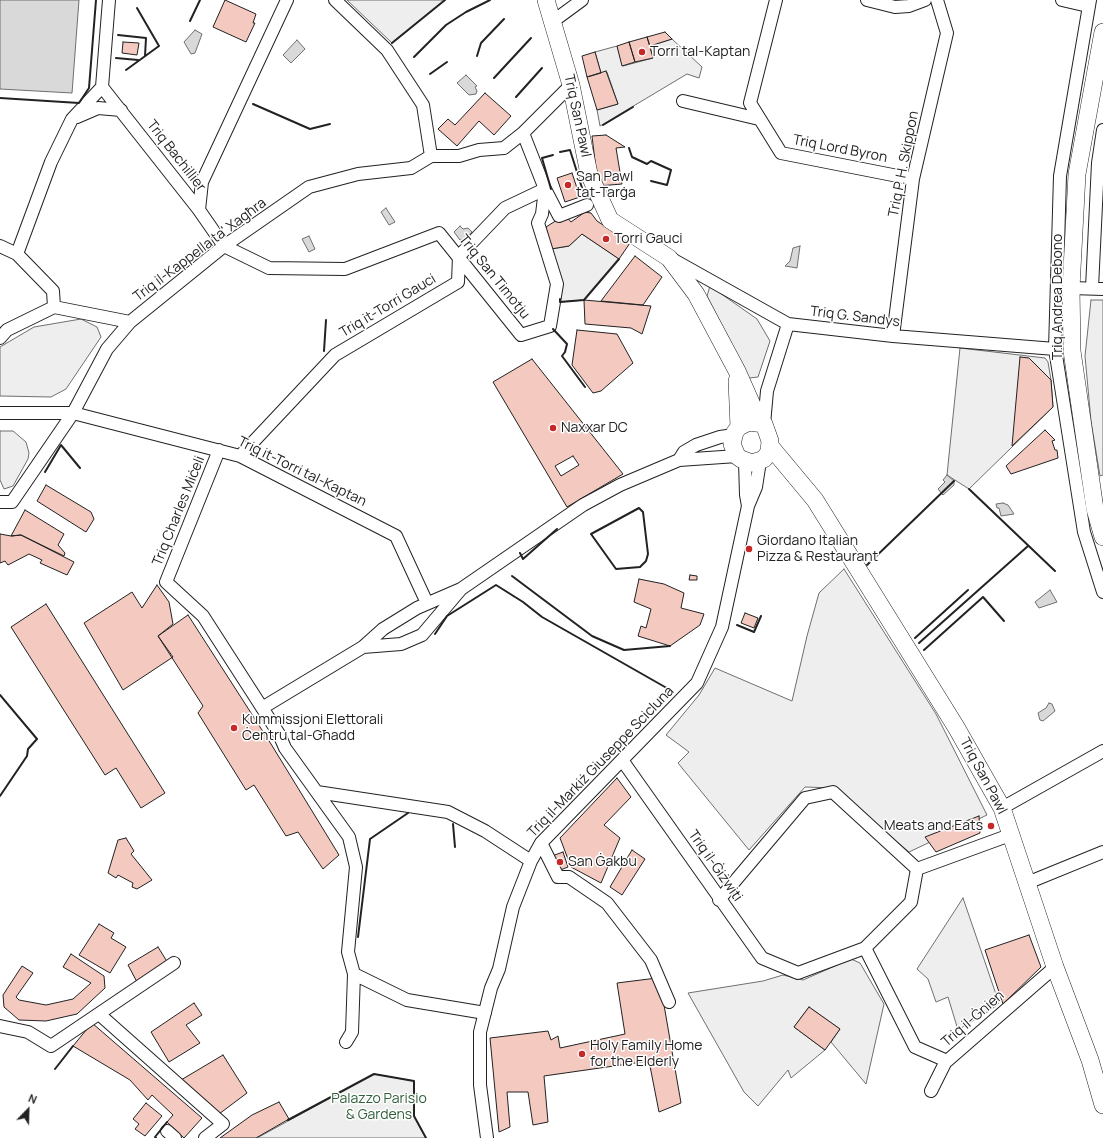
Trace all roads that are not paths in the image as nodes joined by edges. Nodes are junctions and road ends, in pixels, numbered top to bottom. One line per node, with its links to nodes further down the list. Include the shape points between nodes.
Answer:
1 (109, 0): 15 (street)
2 (287, 0): 25 (street)
3 (335, 0): 22 (street, via 387,50 423,104)
4 (546, 0): 12 (main road, Triq San Pawl)
5 (582, 0): 12 (street)
6 (776, 0): 19 (street, Triq Lord Byron, via 750,103)
7 (867, 0): 8 (street, via 895,7 909,6)
8 (925, 0)
9 (937, 0): 23 (street, Triq P. H. Skippon, via 947,34)
10 (1062, 0): 11 (street)
11 (1089, 3): 41 (street, Triq Andrea Debono, via 1060,176)
12 (552, 22): 14 (main road, Triq San Pawl)
13 (1103, 32): 34 (main road, Triq Andrea Debono, via 1077,174)
14 (572, 85): 21 (street); 33 (main road, Triq San Pawl, via 589,174 610,220)
15 (102, 87): 17 (street, Triq Bachillier); 18 (street)
16 (683, 101): 19 (street)
17 (121, 110): 18 (street, via 98,108); 24 (street, Triq Bachillier)
18 (72, 119): 31 (street, via 52,162)
19 (759, 119): 23 (street, Triq Lord Byron, via 781,153)
20 (1103, 130): 35 (street, via 1098,163)
21 (523, 133): 22 (street, via 504,148 479,150 460,156); 26 (street)
22 (431, 156): 30 (street, Triq il-Kappella ta' Xagħra, via 411,168 358,174 309,187)
23 (913, 179): 39 (street, Triq P. H. Skippon)
24 (177, 182): 25 (street); 28 (street, Triq Bachillier)
25 (202, 182): 28 (street)
26 (545, 189): 27 (street, via 559,216); 32 (street, via 506,208); 32 (street, Triq San Timotju, via 542,214 538,223 557,284 550,326 521,334)
27 (587, 205)
28 (199, 210): 30 (street, Triq Bachillier)
29 (0, 246): 31 (street)
30 (224, 246): 32 (street, Triq San Timotju, via 269,268 345,269 439,233); 37 (street, Triq il-Kappella ta' Xagħra)
31 (17, 254): 36 (street, via 53,291)
32 (459, 256): 48 (street, Triq it-Torri Gauci, via 458,282 335,355)
33 (670, 258): 38 (street, Triq G. Sandys); 42 (main road, Triq San Pawl, via 696,294)
34 (1071, 288): 35 (street); 52 (main road, Triq Andrea Debono, via 1072,351 1095,508)
35 (1098, 288)
36 (54, 307): 37 (street); 40 (street, via 7,330)
37 (130, 322): 44 (street, Triq il-Kappella ta' Xagħra, via 107,348)
38 (788, 324): 39 (street, Triq G. Sandys); 45 (street, via 767,391)
39 (893, 336): 41 (street, Triq G. Sandys)
40 (0, 338)
41 (1055, 349): 54 (street, Triq Andrea Debono, via 1084,532)
42 (737, 370): 45 (main road, Triq San Pawl); 46 (main road, Triq San Pawl)
43 (0, 412): 44 (street, Triq it-Torri tal-Kaptan)
44 (73, 413): 47 (street, Triq it-Torri tal-Kaptan); 51 (street, Triq il-Kappella ta' Xagħra, via 12,502)
45 (762, 424): 46 (main road, via 749,422); 49 (main road, Triq San Pawl, via 769,434)
46 (736, 431): 49 (main road, Triq San Pawl, via 732,444); 50 (street, via 696,445 684,452)
47 (219, 450): 48 (street, Triq it-Torri tal-Kaptan); 57 (street, Triq Charles Miċeli, via 166,582 203,616)
48 (240, 456): 55 (street, Triq it-Torri tal-Kaptan, via 396,536)
49 (755, 457): 50 (street); 59 (street, Triq il-Markiż Giuseppe Scicluna, via 754,495 748,506 722,627 698,683); 61 (main road, Triq San Pawl, via 798,479 815,500 956,727)
50 (678, 460): 53 (street, via 620,485 583,505)
51 (0, 502)
52 (1103, 537)
53 (461, 589): 55 (street); 56 (street, via 422,635 401,644)
54 (1103, 592)
55 (427, 603): 56 (street, via 383,629)
56 (363, 647): 57 (street)
57 (262, 708): 60 (street, via 285,748)
58 (1103, 751): 61 (street)
59 (622, 760): 63 (street, Triq il-Markiż Giuseppe Scicluna); 68 (street, Triq il-Ġiżwiti)
60 (317, 792): 65 (street, via 448,812 485,831); 72 (street, via 349,836 356,867 348,952)
61 (1002, 808): 62 (main road, Triq San Pawl)
62 (1010, 835): 66 (street); 67 (main road, Triq San Pawl)
63 (541, 843): 65 (street, Triq il-Markiż Giuseppe Scicluna); 73 (street, via 558,877 569,877 607,903 651,960)
64 (1103, 852): 67 (street)
65 (532, 861): 74 (street, Triq il-Markiż Giuseppe Scicluna, via 513,907)
66 (917, 869): 68 (street, via 833,792 805,798); 69 (street, via 911,902)
67 (1027, 882): 71 (main road, Triq San Pawl)
68 (719, 900): 69 (street, Triq il-Ġiżwiti, via 762,958 798,973)
69 (865, 948): 78 (street, Triq il-Ġnien, via 915,1047)
70 (174, 963): 75 (street)
71 (1055, 967): 78 (street, Triq il-Ġnien); 80 (main road, Triq San Pawl, via 1090,1060)
72 (354, 974): 74 (street, via 407,1000); 77 (street, via 352,1032)
73 (669, 1002)
74 (486, 1013): 82 (street, Triq il-Markiż Giuseppe Scicluna, via 480,1032 474,1087)
75 (99, 1014): 76 (street, via 51,1046 28,1032); 81 (street, via 223,1124)
76 (0, 1026)
77 (346, 1042)
78 (946, 1061): 79 (street)
79 (931, 1091)
80 (1103, 1105)
81 (205, 1138)
82 (487, 1138)

